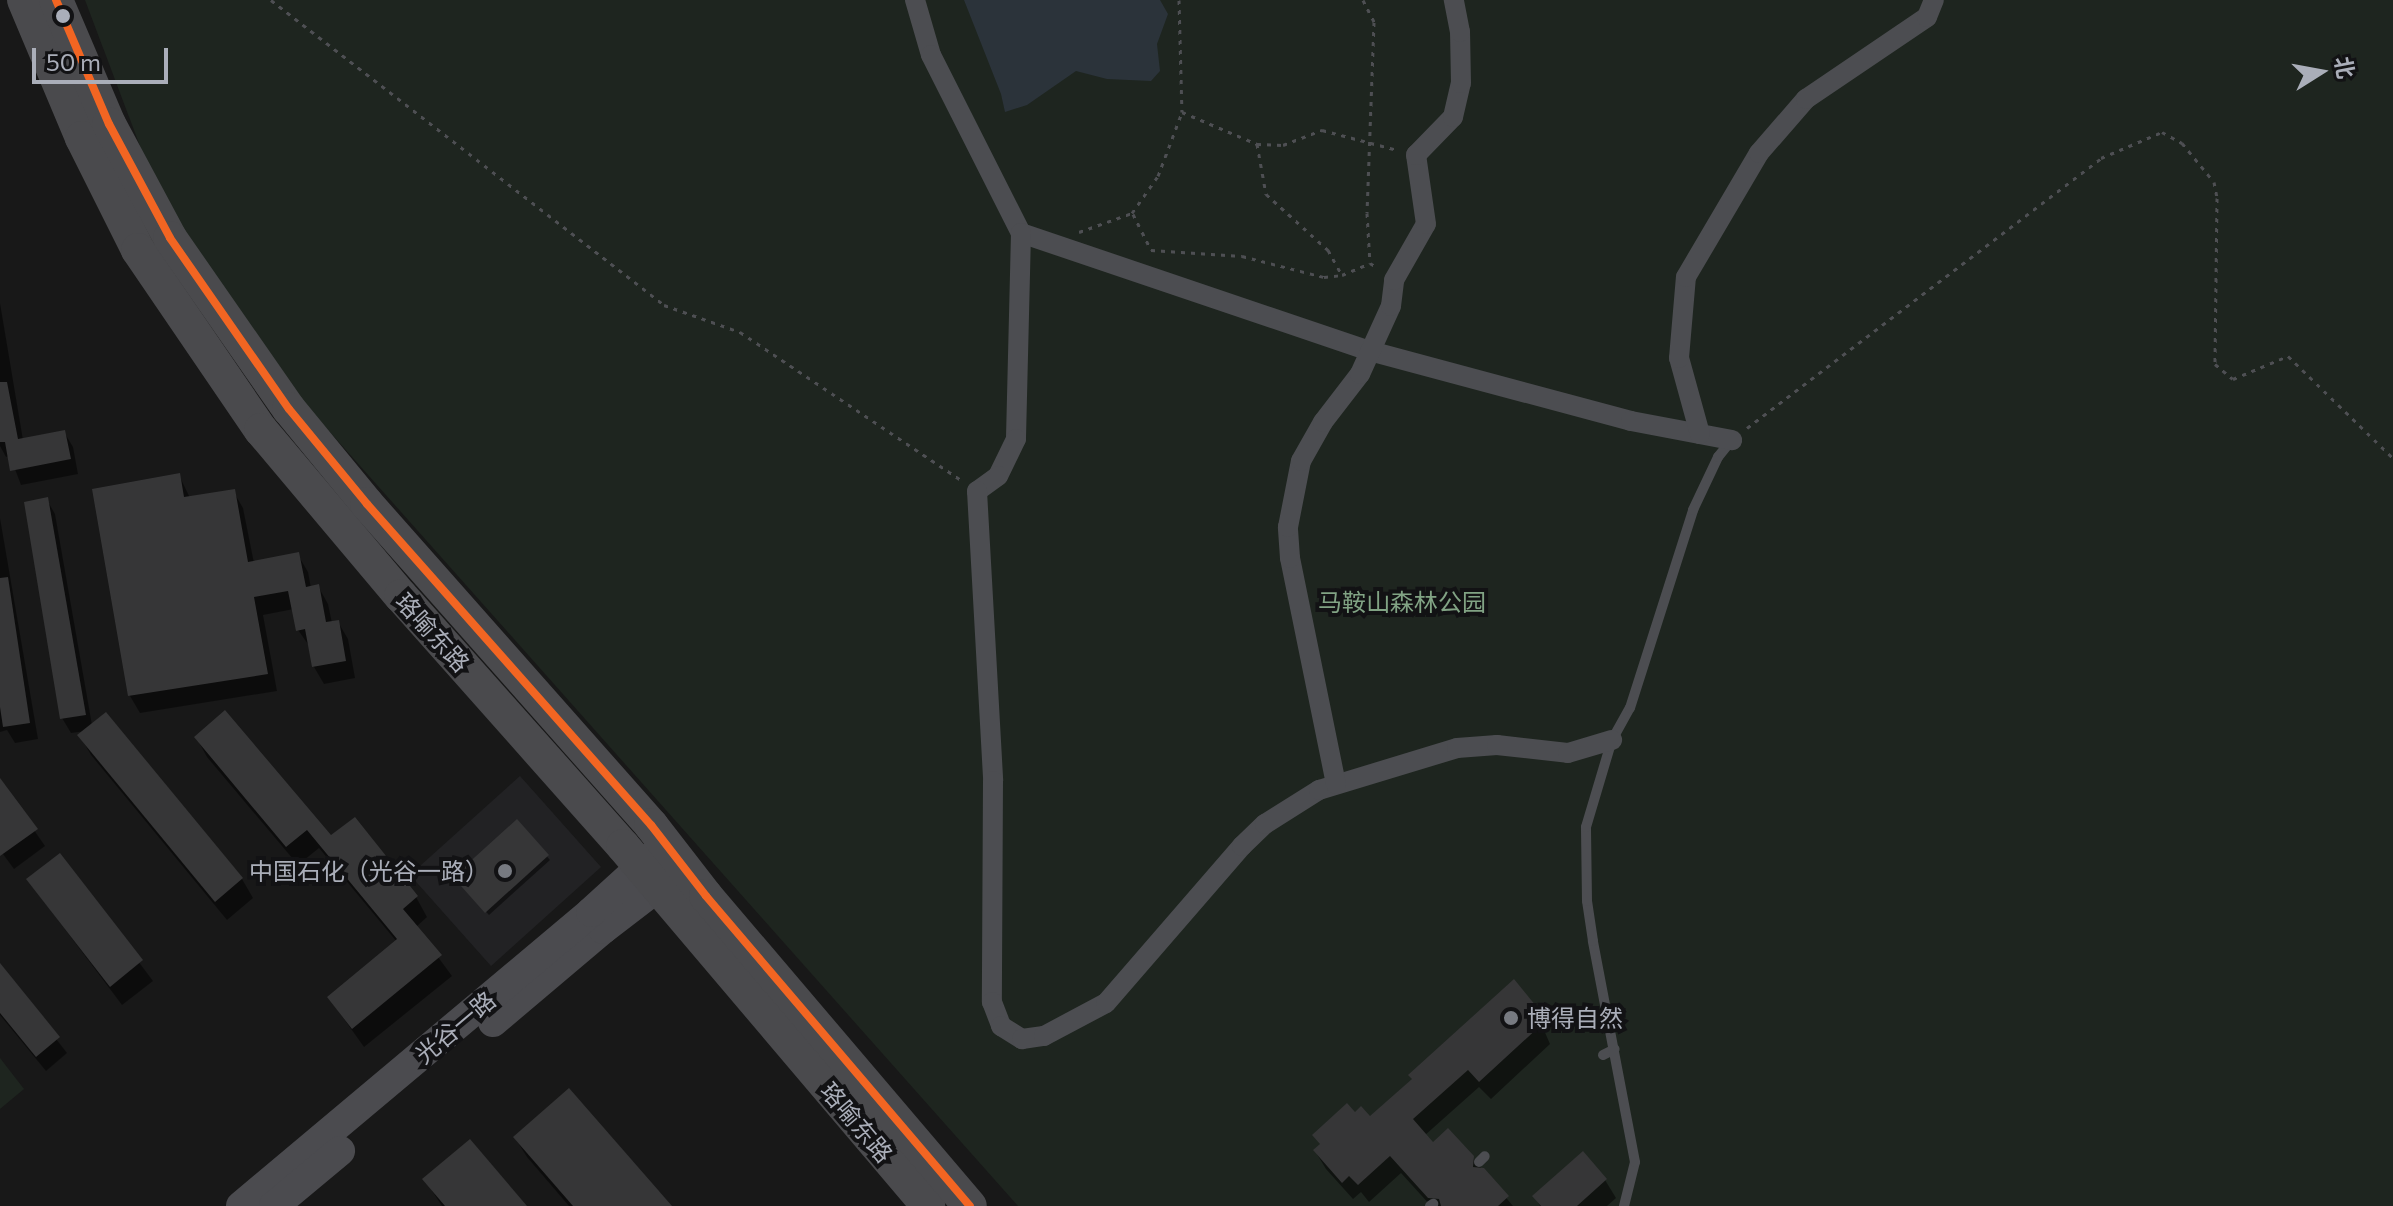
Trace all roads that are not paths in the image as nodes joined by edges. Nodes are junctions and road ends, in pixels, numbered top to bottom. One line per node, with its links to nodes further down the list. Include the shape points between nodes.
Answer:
1 (24, 0): 12 (highway, 珞喻东路, via 82,138 138,250 261,430 401,596)
2 (56, 0): 12 (highway, 珞喻东路, via 109,124 170,238 289,409)
3 (915, 0): 6 (street, via 931,55)
4 (1454, 0): 7 (street, via 1461,83 1453,117 1416,155 1426,224 1394,280 1391,306)
5 (1934, 0): 8 (street, via 1927,17 1806,99 1759,153 1686,277 1679,358)
6 (1021, 233): 7 (street); 11 (street, via 1016,439 998,476 977,491 993,781 992,1002 1001,1026 1022,1039 1044,1036 1106,1003 1265,824)
7 (1370, 351): 8 (street, via 1631,421); 11 (street, via 1301,461 1288,527)
8 (1700, 434): 9 (street)
9 (1732, 440): 10 (lane, via 1693,510 1630,708)
10 (1612, 740): 11 (street, via 1568,753 1497,745 1457,748); 13 (lane, via 1586,827 1587,901)
11 (1336, 784)
12 (662, 866): 15 (main road, 光谷一路); 16 (main road, 光谷一路, via 603,929); 17 (highway, 珞喻东路); 18 (highway, 珞喻东路)
13 (1615, 1049): 14 (lane); 19 (lane, via 1635,1162)
14 (1603, 1055)
15 (241, 1206)
16 (274, 1206)
17 (928, 1206)
18 (970, 1206)
19 (1624, 1206)

